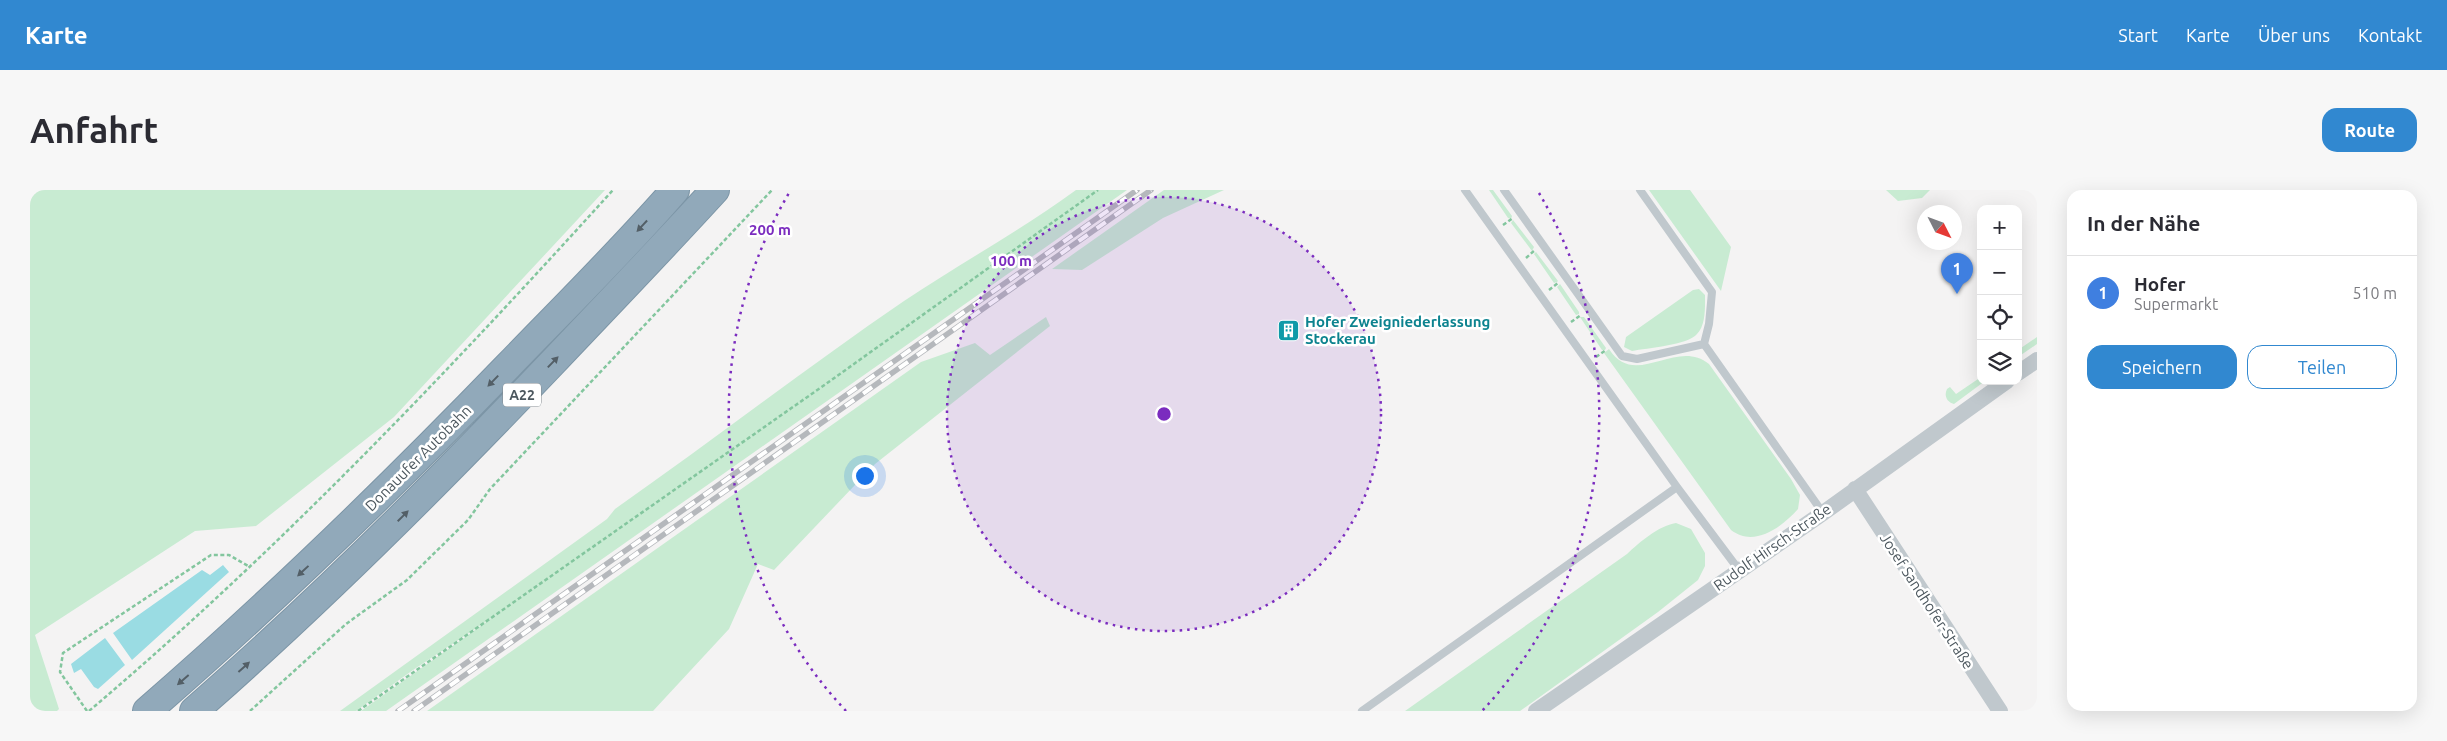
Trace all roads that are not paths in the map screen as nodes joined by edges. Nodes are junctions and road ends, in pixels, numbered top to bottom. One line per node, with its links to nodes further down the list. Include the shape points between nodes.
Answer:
1 (674, 190): 14 (highway, Donauufer Autobahn / A22, one-way to 14, via 598,273 345,531 225,644)
2 (714, 190): 15 (highway, Donauufer Autobahn / A22, one-way to 2, via 354,563 490,428)
3 (1465, 190): 10 (lane)
4 (1504, 190): 6 (lane, via 1622,356 1637,359)
5 (1640, 190): 6 (lane, via 1712,292)
6 (1704, 344): 12 (lane)
7 (2037, 360): 8 (street)
8 (2022, 370)
9 (2001, 385): 11 (street, Rudolf Hirsch-Straße)
10 (1677, 487): 13 (lane); 16 (lane)
11 (1855, 490): 12 (street, Rudolf Hirsch-Straße); 18 (street, Josef Sandhofer-Straße)
12 (1823, 512): 13 (street, Rudolf Hirsch-Straße)
13 (1740, 570): 17 (street, Rudolf Hirsch-Straße)
14 (147, 711)
15 (194, 711)
16 (1362, 711)
17 (1536, 711)
18 (2000, 711)

